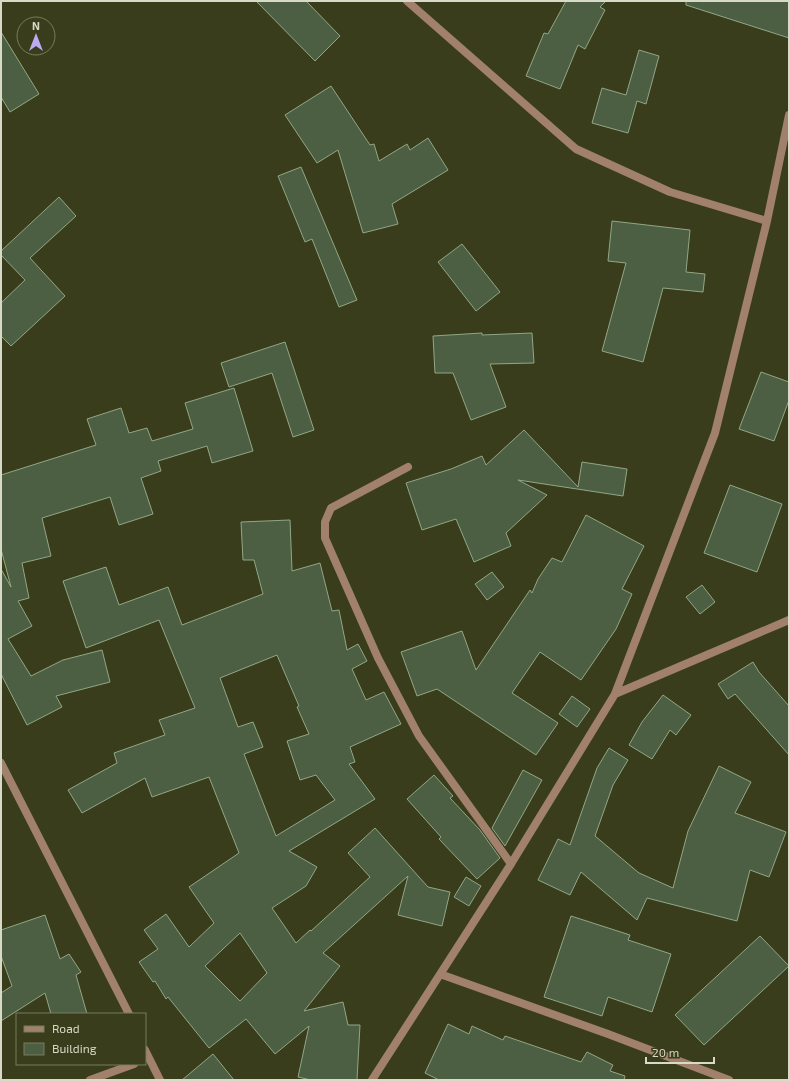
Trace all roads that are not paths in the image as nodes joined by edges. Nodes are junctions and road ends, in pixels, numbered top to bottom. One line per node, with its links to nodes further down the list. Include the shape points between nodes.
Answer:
1 (407, 1): 3 (street, via 576,149 670,192)
2 (789, 115): 3 (street)
3 (767, 220): 6 (street, via 715,433)
4 (408, 467): 8 (street, via 331,508 325,522 325,538 378,658 419,736)
5 (789, 620): 6 (street)
6 (615, 694): 8 (street)
7 (1, 763): 10 (street)
8 (511, 864): 9 (street)
9 (440, 974): 15 (street); 16 (street)
10 (128, 1013)
11 (147, 1059): 14 (street)
12 (131, 1065): 13 (street)
13 (90, 1080)
14 (160, 1080)
15 (372, 1080)
16 (729, 1080)

